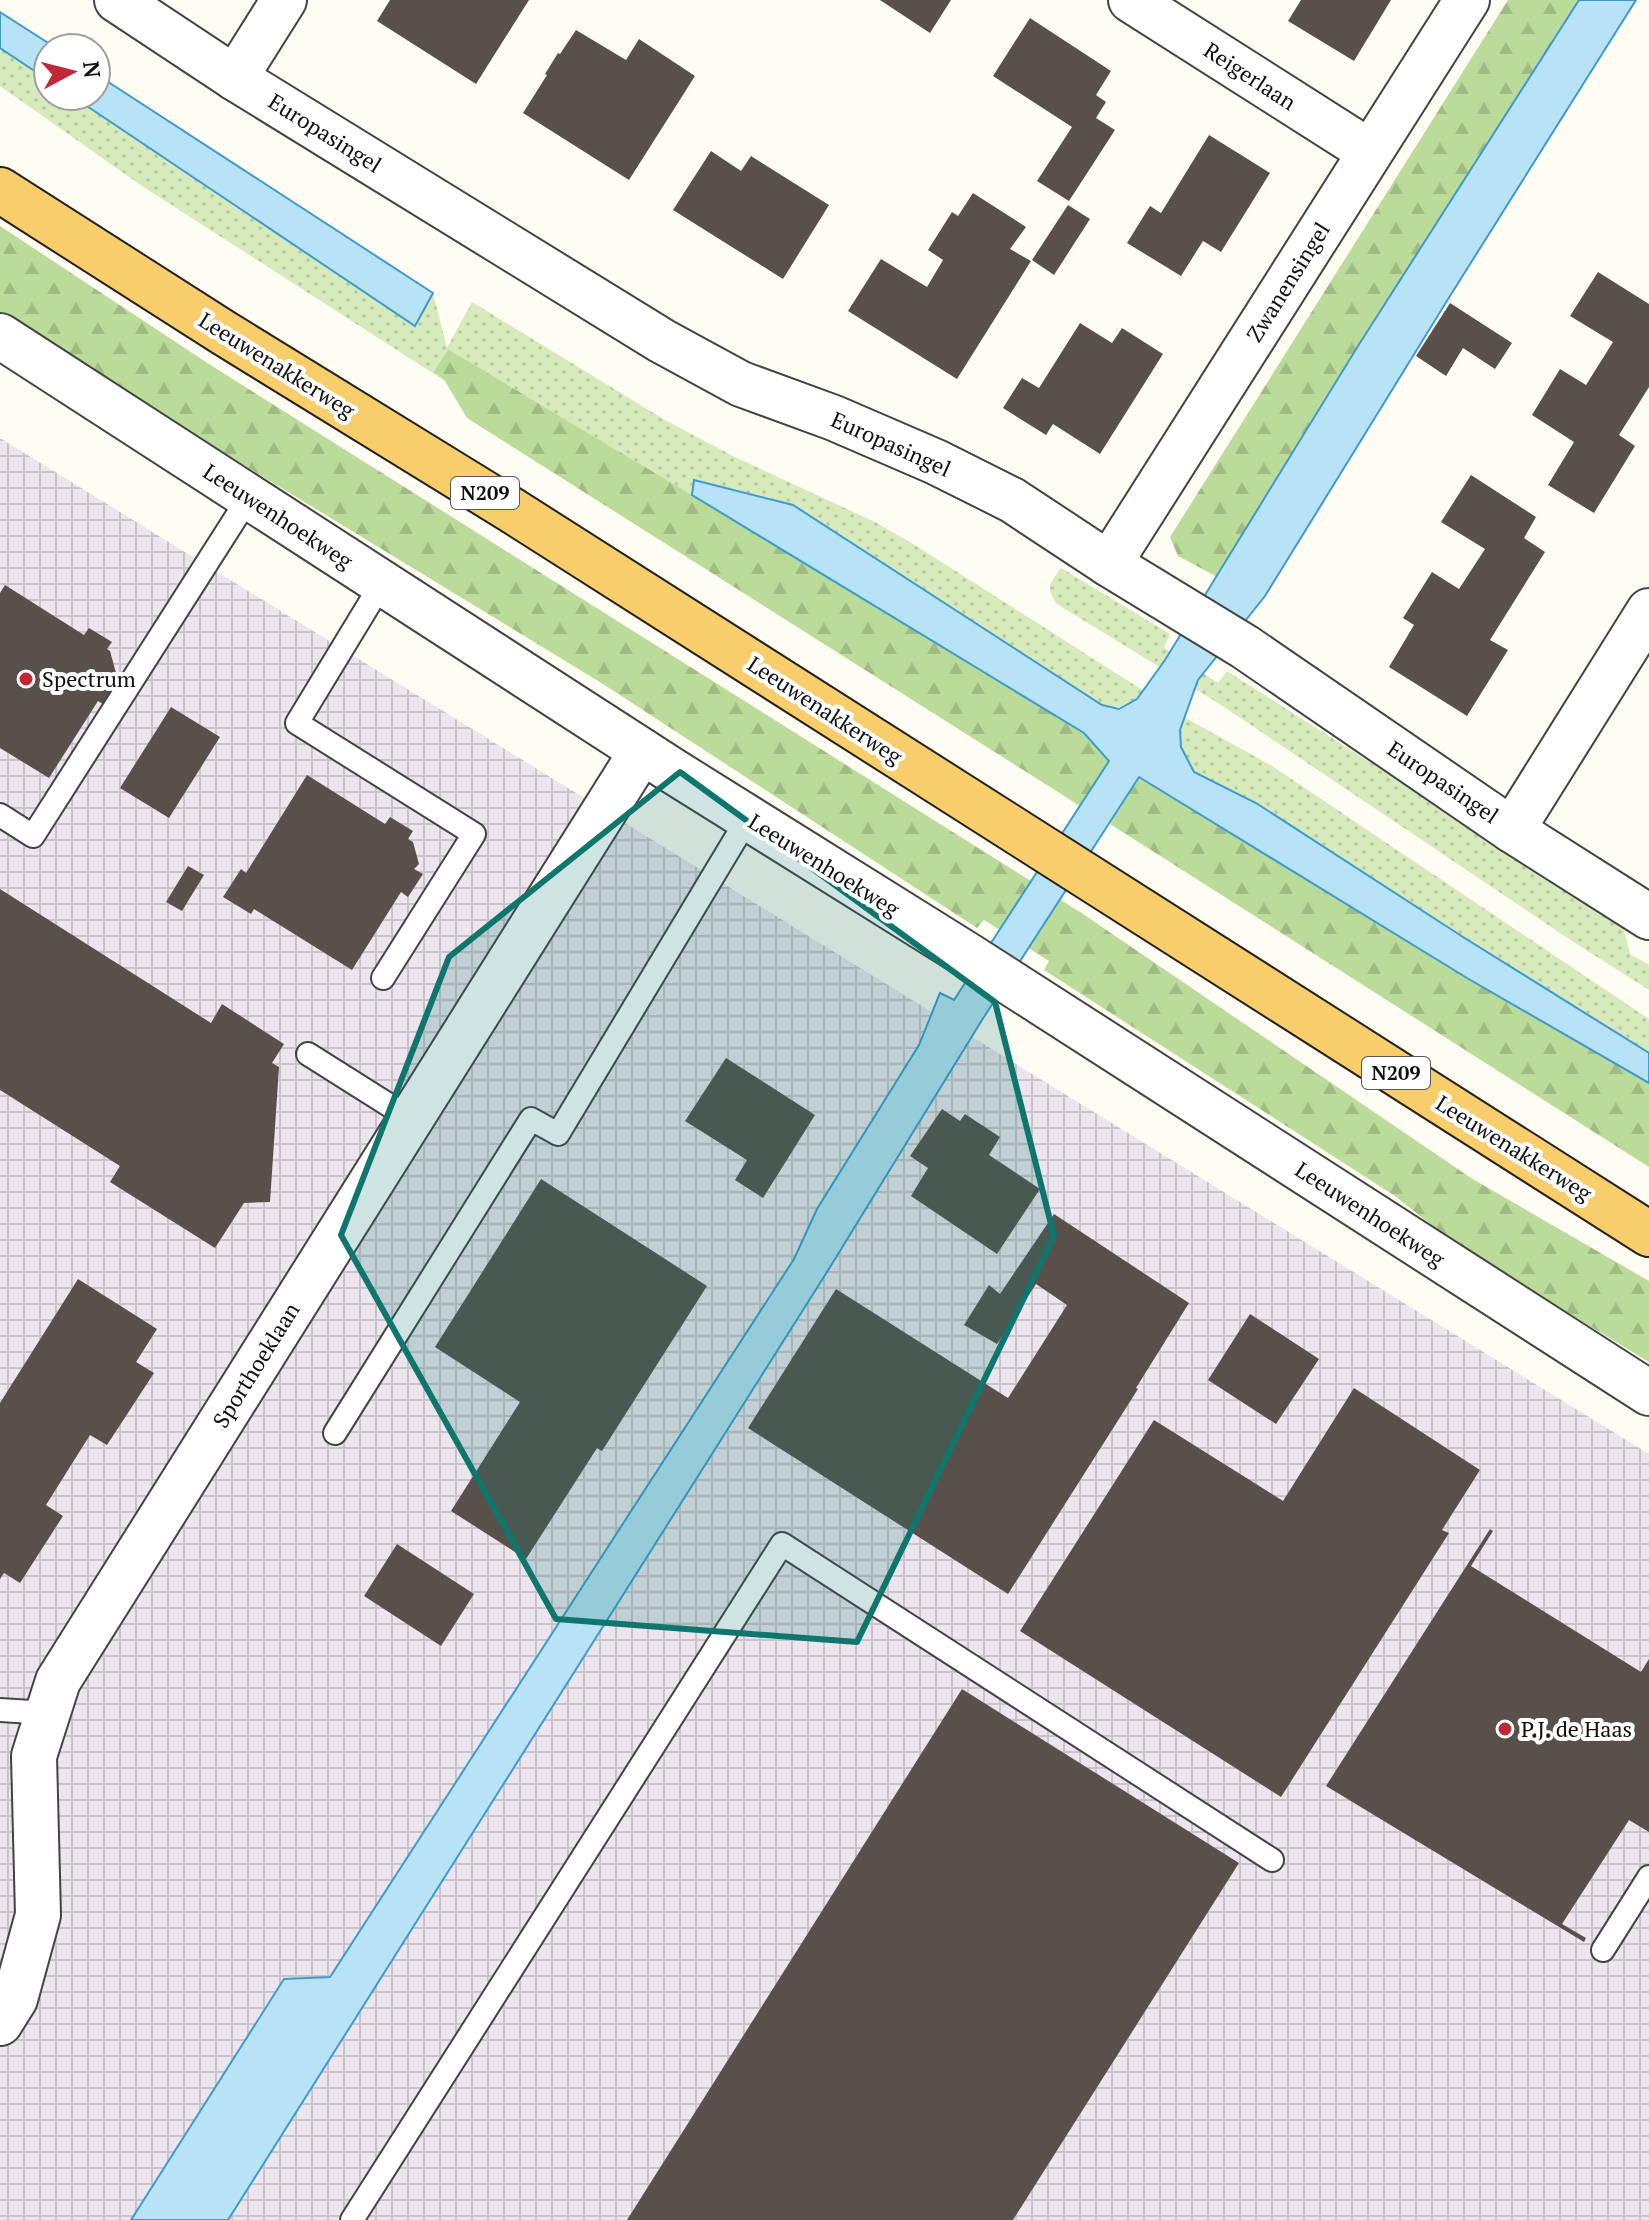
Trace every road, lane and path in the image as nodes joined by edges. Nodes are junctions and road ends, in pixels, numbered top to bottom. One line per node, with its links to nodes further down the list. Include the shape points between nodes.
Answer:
1 (117, 0): 5 (street, Europasingel)
2 (284, 0): 5 (street)
3 (1131, 0): 6 (street, Reigerlaan)
4 (1467, 0): 6 (street, Zwanensingel)
5 (235, 78): 10 (street, Europasingel, via 662,341 741,384 936,462 999,494)
6 (1370, 152): 10 (street, Zwanensingel)
7 (0, 190): 21 (main road, Leeuwenakkerweg / N209)
8 (0, 336): 9 (street, Leeuwenhoekweg)
9 (249, 497): 11 (street, Leeuwenhoekweg); 14 (lane, via 33,836)
10 (1109, 564): 16 (street, Europasingel, via 1245,647)
11 (382, 583): 13 (street, Leeuwenhoekweg); 18 (lane, via 297,723 474,834)
12 (1649, 611): 16 (street)
13 (642, 751): 15 (street, Leeuwenhoekweg); 20 (street, Sporthoeklaan)
14 (0, 815)
15 (748, 818): 22 (street, Leeuwenhoekweg); 23 (lane, via 558,1134 531,1119)
16 (1512, 830): 17 (street, Europasingel)
17 (1649, 917)
18 (383, 978)
19 (308, 1054): 20 (lane)
20 (411, 1119): 25 (street, Sporthoeklaan, via 58,1681)
21 (1649, 1234)
22 (1649, 1393)
23 (335, 1433)
24 (0, 1710): 25 (lane)
25 (48, 1713): 29 (street, Sporthoeklaan, via 34,1756 38,1915 15,1999)
26 (1272, 1860): 30 (lane, via 782,1544)
27 (1649, 1877): 28 (lane)
28 (1603, 1950)
29 (0, 2023)
30 (352, 2220)

